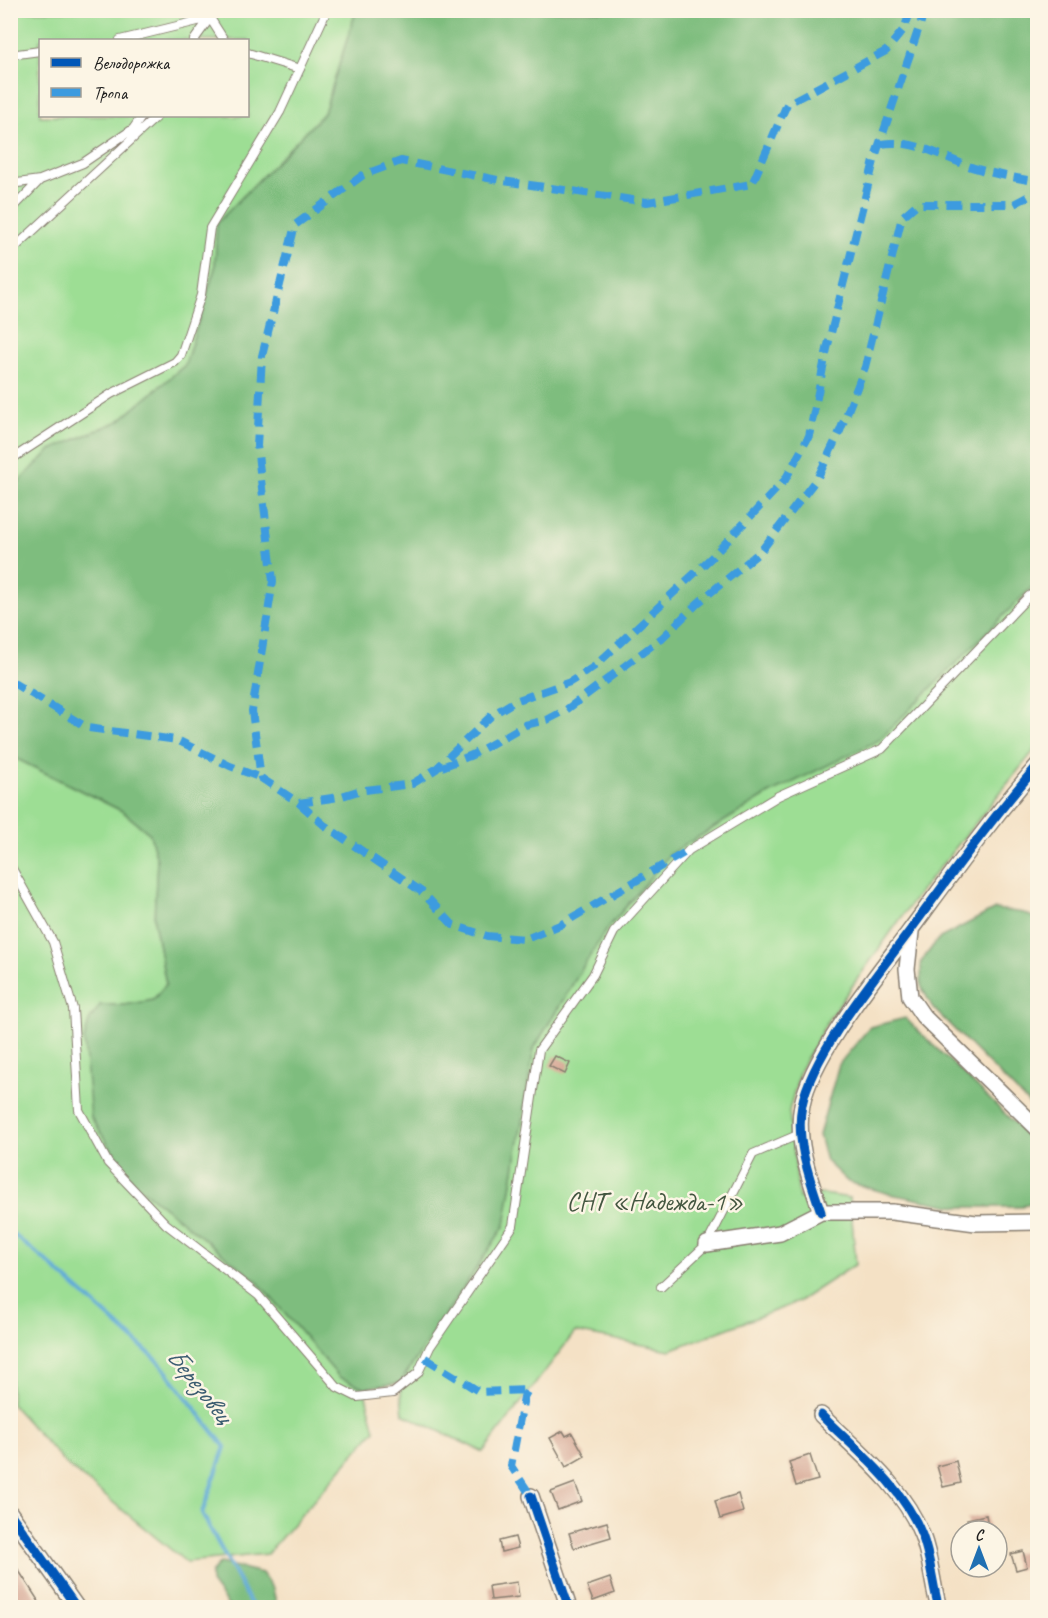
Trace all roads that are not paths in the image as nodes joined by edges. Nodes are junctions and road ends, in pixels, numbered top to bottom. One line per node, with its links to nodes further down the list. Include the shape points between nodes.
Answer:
1 (327, 10): 9 (lane)
2 (210, 14): 3 (lane); 4 (lane); 5 (lane)
3 (123, 39)
4 (195, 39)
5 (223, 39)
6 (39, 51): 8 (lane)
7 (249, 53): 9 (lane)
8 (10, 55)
9 (300, 69): 16 (lane, via 280,112 210,228 201,295 181,356 166,368 111,394)
10 (141, 117): 12 (lane, via 133,129 83,163)
11 (156, 117): 15 (lane)
12 (40, 180): 13 (lane); 14 (lane)
13 (10, 184)
14 (10, 211)
15 (10, 252)
16 (10, 460)
17 (1038, 591): 19 (lane, via 882,749 778,796 689,850 614,932 593,975 539,1050 513,1226 430,1347 418,1373 393,1394 357,1396 337,1387 258,1295 166,1224 108,1163 79,1110 73,1009 53,942)
18 (1038, 765): 20 (street, via 994,816)
19 (10, 865)
20 (911, 929): 21 (street, via 907,969 910,997 923,1016); 22 (street, via 868,986 807,1082)
21 (1038, 1129)
22 (800, 1134): 23 (street); 25 (lane, via 753,1154)
23 (821, 1212): 24 (street, via 892,1212 976,1223); 25 (street, via 780,1233)
24 (1038, 1222)
25 (706, 1244): 26 (lane)
26 (661, 1287)
27 (821, 1415): 32 (street, via 901,1499 922,1535)
28 (531, 1496): 31 (street)
29 (10, 1513): 30 (street)
30 (77, 1608)
31 (569, 1608)
32 (939, 1608)

